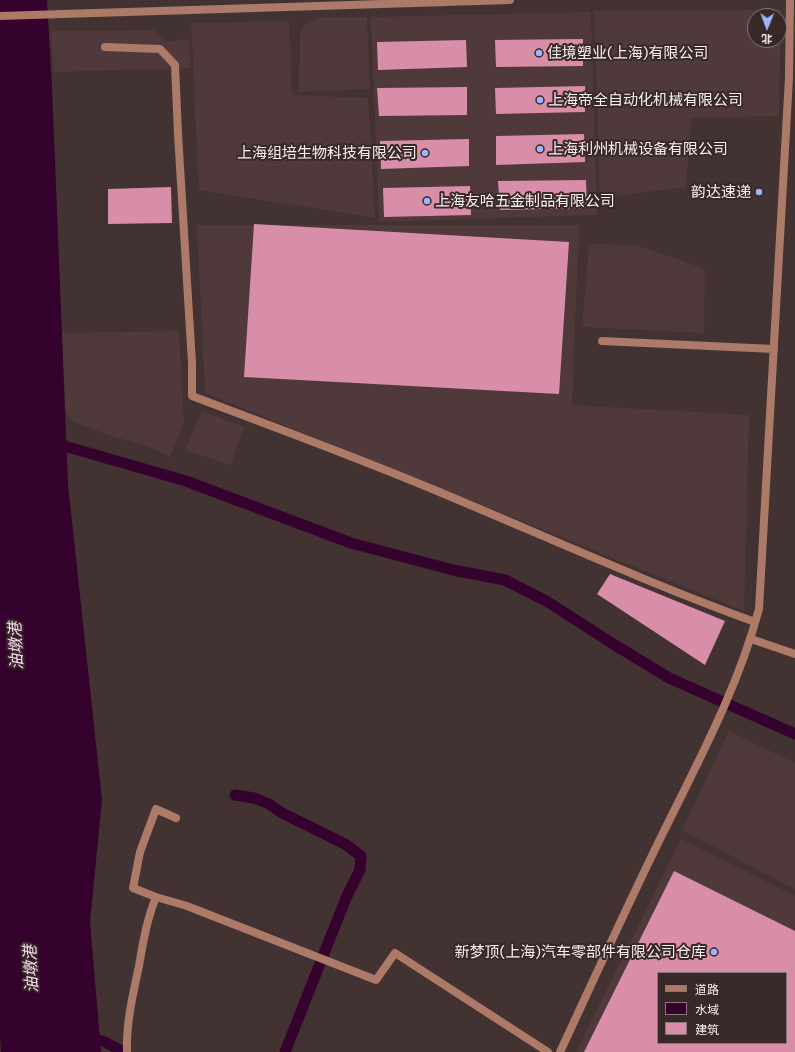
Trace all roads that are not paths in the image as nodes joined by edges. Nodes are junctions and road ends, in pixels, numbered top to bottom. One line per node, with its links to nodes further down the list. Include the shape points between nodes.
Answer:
1 (510, 0): 3 (street)
2 (790, 0): 6 (street, via 789,78)
3 (0, 16)
4 (105, 47): 7 (street, via 160,49 175,65 192,396 436,491 692,599)
5 (602, 340): 6 (street)
6 (774, 349): 7 (street, via 762,576)
7 (756, 622): 8 (street)
8 (751, 639): 9 (street); 14 (street, via 717,723)
9 (795, 654)
10 (176, 818): 11 (street, via 156,809 140,852 133,888)
11 (156, 897): 12 (street, via 149,915 132,996); 13 (street, via 187,906 376,980 395,953)
12 (127, 1052)
13 (548, 1052)
14 (560, 1052)

